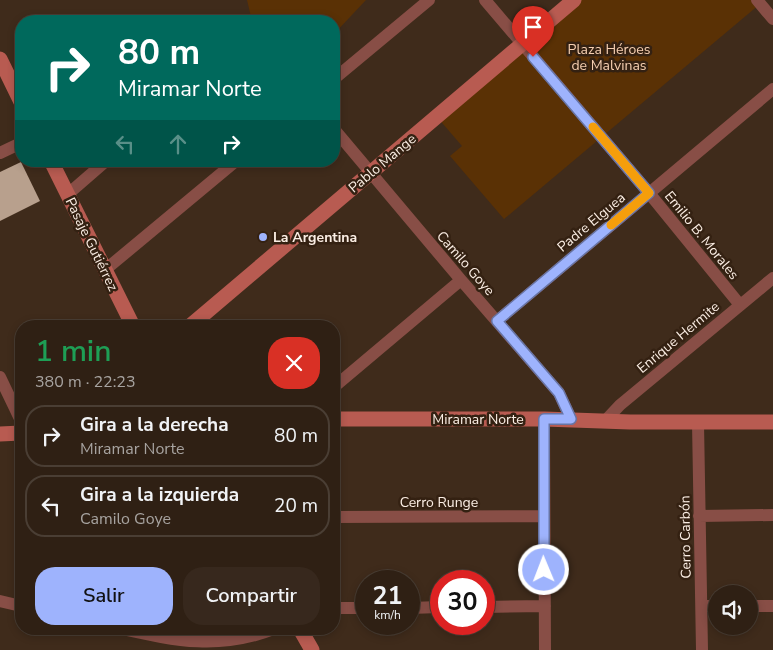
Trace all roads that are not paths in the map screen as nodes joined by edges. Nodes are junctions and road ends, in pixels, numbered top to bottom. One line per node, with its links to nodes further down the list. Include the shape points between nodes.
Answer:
1 (430, 0): 8 (street)
2 (485, 0): 6 (street, Emilio B. Morales)
3 (574, 0): 6 (street, Pablo Mange)
4 (757, 0): 5 (street)
5 (773, 19)
6 (522, 44): 17 (street, Pablo Mange); 18 (street, Emilio B. Morales)
7 (0, 60): 10 (street)
8 (340, 75)
9 (773, 88): 18 (street, Padre Elguea)
10 (15, 90)
11 (340, 136): 17 (street, Camilo Goye)
12 (15, 146): 13 (street)
13 (0, 153)
14 (54, 167): 19 (street, Pasaje Gutiérrez)
15 (99, 167): 19 (street)
16 (229, 167): 20 (street)
17 (370, 173): 22 (street, Camilo Goye); 25 (street, Pablo Mange)
18 (649, 193): 23 (street, Emilio B. Morales); 26 (street, Padre Elguea)
19 (68, 194): 20 (street, Pasaje Gutiérrez)
20 (105, 270): 24 (street, Pasaje Gutiérrez)
21 (773, 278): 23 (street, Enrique Hermite)
22 (461, 280): 26 (street, Camilo Goye); 28 (street)
23 (740, 305): 33 (street, Enrique Hermite)
24 (130, 320)
25 (197, 320)
26 (497, 321): 31 (street, Camilo Goye, via 559,393)
27 (0, 377): 29 (street)
28 (340, 382)
29 (15, 408)
30 (544, 419): 31 (street, Miramar Norte); 32 (street, Miramar Norte); 39 (street)
31 (571, 419): 33 (street, Miramar Norte)
32 (340, 420)
33 (605, 420): 35 (street, Miramar Norte)
34 (773, 422): 35 (street, Miramar Norte)
35 (698, 423): 40 (street, Cerro Carbón)
36 (15, 433): 37 (street)
37 (0, 434)
38 (773, 515): 40 (street)
39 (544, 516): 41 (street, Cerro Runge); 44 (street)
40 (699, 516): 45 (street, Cerro Carbón)
41 (340, 517)
42 (0, 601): 43 (street)
43 (15, 605)
44 (545, 606): 49 (street); 57 (street)
45 (702, 606): 46 (street); 58 (street, Cerro Carbón)
46 (708, 606)
47 (758, 606): 48 (street)
48 (773, 606)
49 (495, 607)
50 (340, 608): 51 (street)
51 (355, 608)
52 (145, 635): 55 (street)
53 (258, 635): 55 (street, via 239,642)
54 (303, 635): 56 (street)
55 (190, 647)
56 (312, 650)
57 (545, 650)
58 (702, 650)

